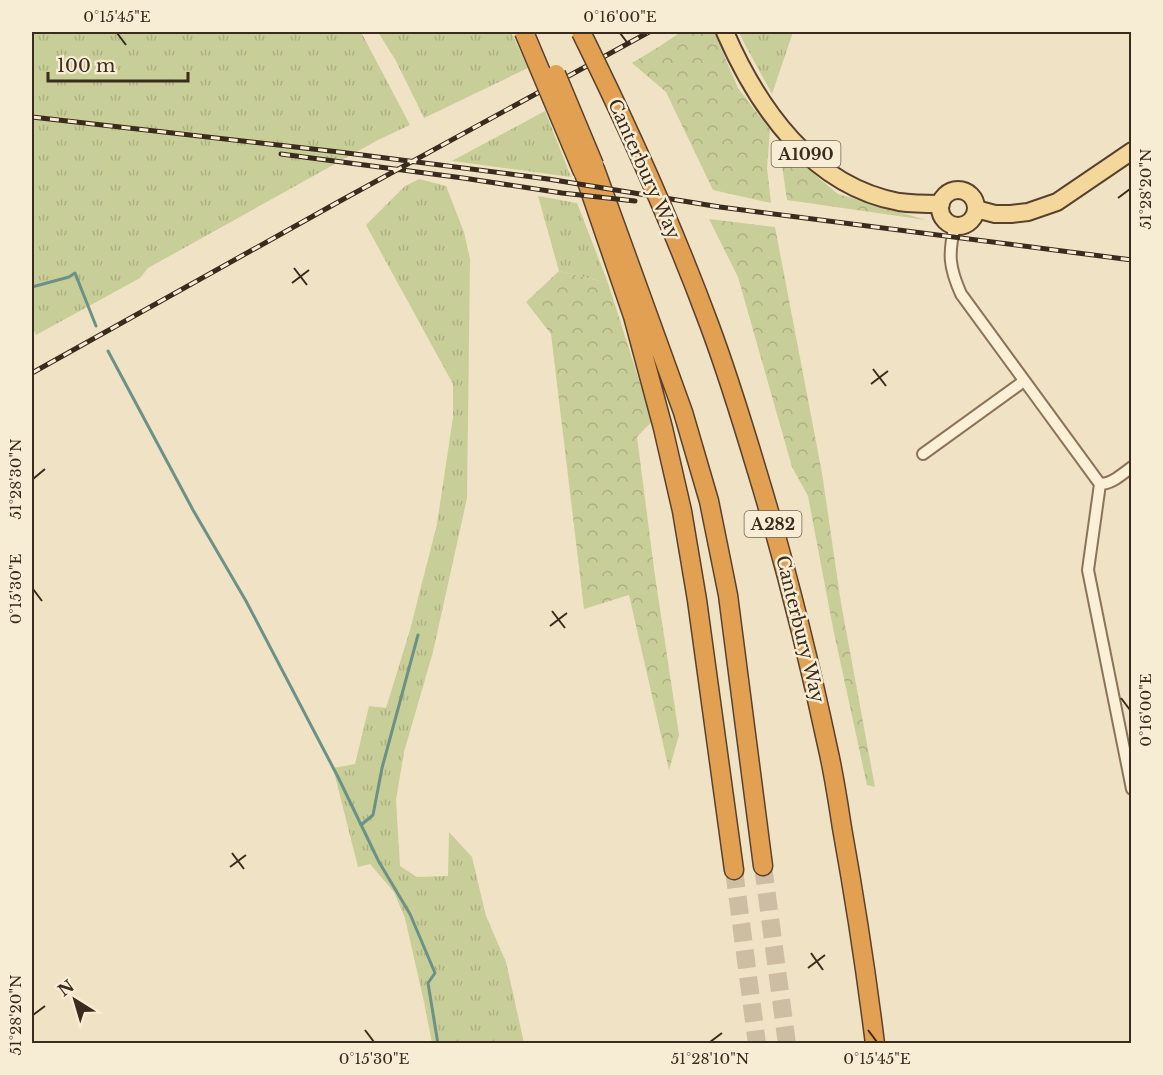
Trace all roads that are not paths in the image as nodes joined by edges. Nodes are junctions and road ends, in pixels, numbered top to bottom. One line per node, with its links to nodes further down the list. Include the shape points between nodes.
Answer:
1 (524, 32): 8 (highway, bridge)
2 (537, 32): 8 (highway, bridge, via 576,120)
3 (581, 32): 17 (highway, Canterbury Way / A282, bridge, via 616,103 702,306 775,530 829,752)
4 (725, 32): 6 (main road, A1090, via 769,112 811,158 840,178 880,197)
5 (1131, 151): 7 (main road, via 1058,202 1011,214)
6 (941, 204): 7 (main road, via 949,192 963,190 972,195); 9 (main road, via 942,215)
7 (976, 209): 9 (main road, via 967,224)
8 (606, 217): 15 (highway, via 683,412 709,501 728,595); 16 (highway, via 682,511)
9 (955, 225): 10 (street, via 950,258 961,294)
10 (1024, 381): 11 (street); 13 (street)
11 (923, 454)
12 (1131, 467): 13 (street)
13 (1100, 484): 14 (street, via 1088,570)
14 (1131, 789)
15 (762, 866)
16 (734, 870)
17 (876, 1044)

